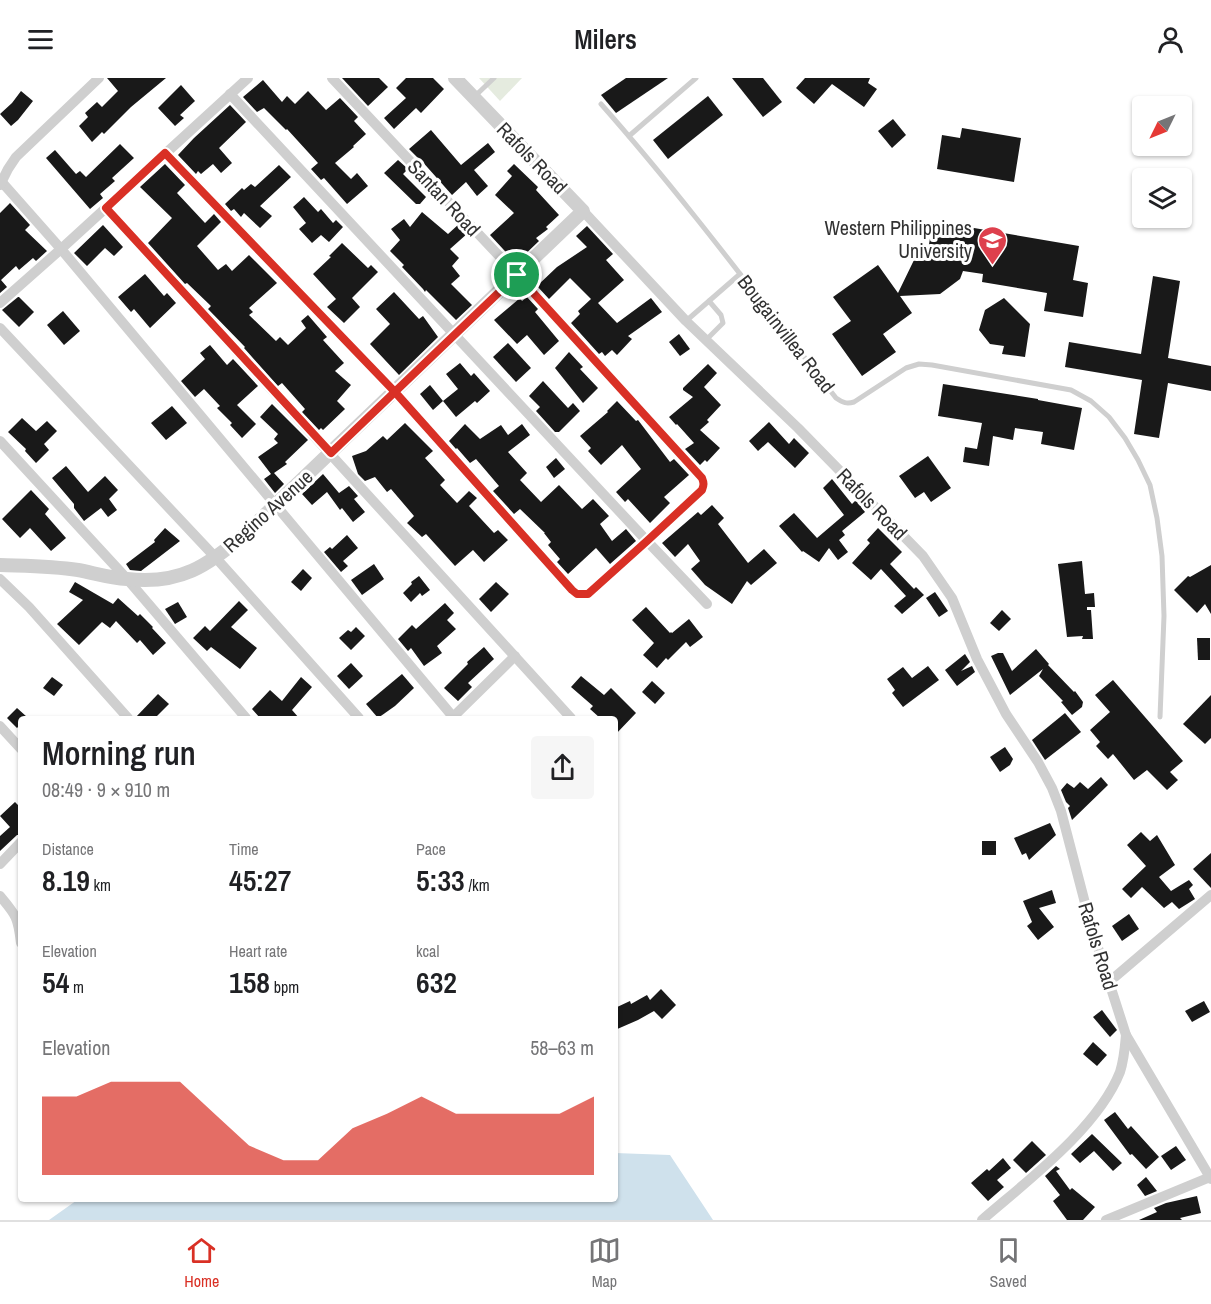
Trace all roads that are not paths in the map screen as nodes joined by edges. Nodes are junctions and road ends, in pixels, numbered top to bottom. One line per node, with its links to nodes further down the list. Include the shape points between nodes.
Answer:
1 (99, 78): 12 (street, via 26,146)
2 (248, 78): 7 (street)
3 (332, 78): 17 (street, Santan Road)
4 (454, 78): 8 (street, Rafols Road)
5 (494, 78): 8 (lane)
6 (696, 78): 10 (lane)
7 (230, 94): 11 (street); 22 (street)
8 (473, 98): 14 (street, Rafols Road)
9 (601, 104): 10 (lane, Bougainvillea Road)
10 (629, 136): 16 (lane, Bougainvillea Road)
11 (165, 153): 13 (street); 24 (street)
12 (0, 182): 15 (street)
13 (106, 208): 15 (street); 26 (street)
14 (583, 211): 17 (street, Regino Avenue); 20 (street, Rafols Road)
15 (61, 249): 19 (street); 27 (street)
16 (740, 274): 18 (lane); 41 (lane, Bougainvillea Road, via 843,403 854,402 906,368 932,364 1071,390 1109,417 1138,460 1149,485 1156,518 1164,616)
17 (517, 275): 22 (street, Regino Avenue); 28 (street, Santan Road, via 702,478 702,490)
18 (709, 301): 20 (lane); 23 (lane, via 723,323)
19 (0, 303)
20 (686, 321): 23 (street, Rafols Road)
21 (0, 328): 29 (street)
22 (455, 334): 24 (street, Regino Avenue); 28 (street)
23 (706, 340): 49 (street, Rafols Road, via 923,556 952,598 994,693 1052,788)
24 (395, 392): 26 (street, Regino Avenue); 28 (street, via 577,594 588,594)
25 (0, 441): 32 (street)
26 (331, 453): 27 (street, Regino Avenue); 34 (street)
27 (275, 506): 29 (street, Regino Avenue); 38 (street)
28 (647, 541): 33 (street)
29 (216, 558): 32 (street, Regino Avenue, via 199,569 166,580); 37 (street)
30 (0, 565): 32 (street, Regino Avenue, via 60,568)
31 (0, 579): 35 (street)
32 (128, 580): 36 (street)
33 (707, 604)
34 (515, 656): 39 (street); 40 (street)
35 (126, 716)
36 (244, 716)
37 (357, 716)
38 (451, 716)
39 (455, 716)
40 (569, 716)
41 (1160, 717)
42 (0, 726): 43 (street)
43 (18, 746)
44 (18, 845): 45 (street)
45 (0, 864)
46 (1211, 895): 49 (street)
47 (0, 896): 48 (street, via 12,909)
48 (18, 924)
49 (1109, 982): 50 (street, Rafols Road)
50 (1126, 1035): 51 (street, Rafols Road); 52 (street, Rafols Road, via 1120,1070 1093,1115 1062,1150)
51 (1210, 1178): 53 (street)
52 (982, 1220)
53 (1106, 1220)

